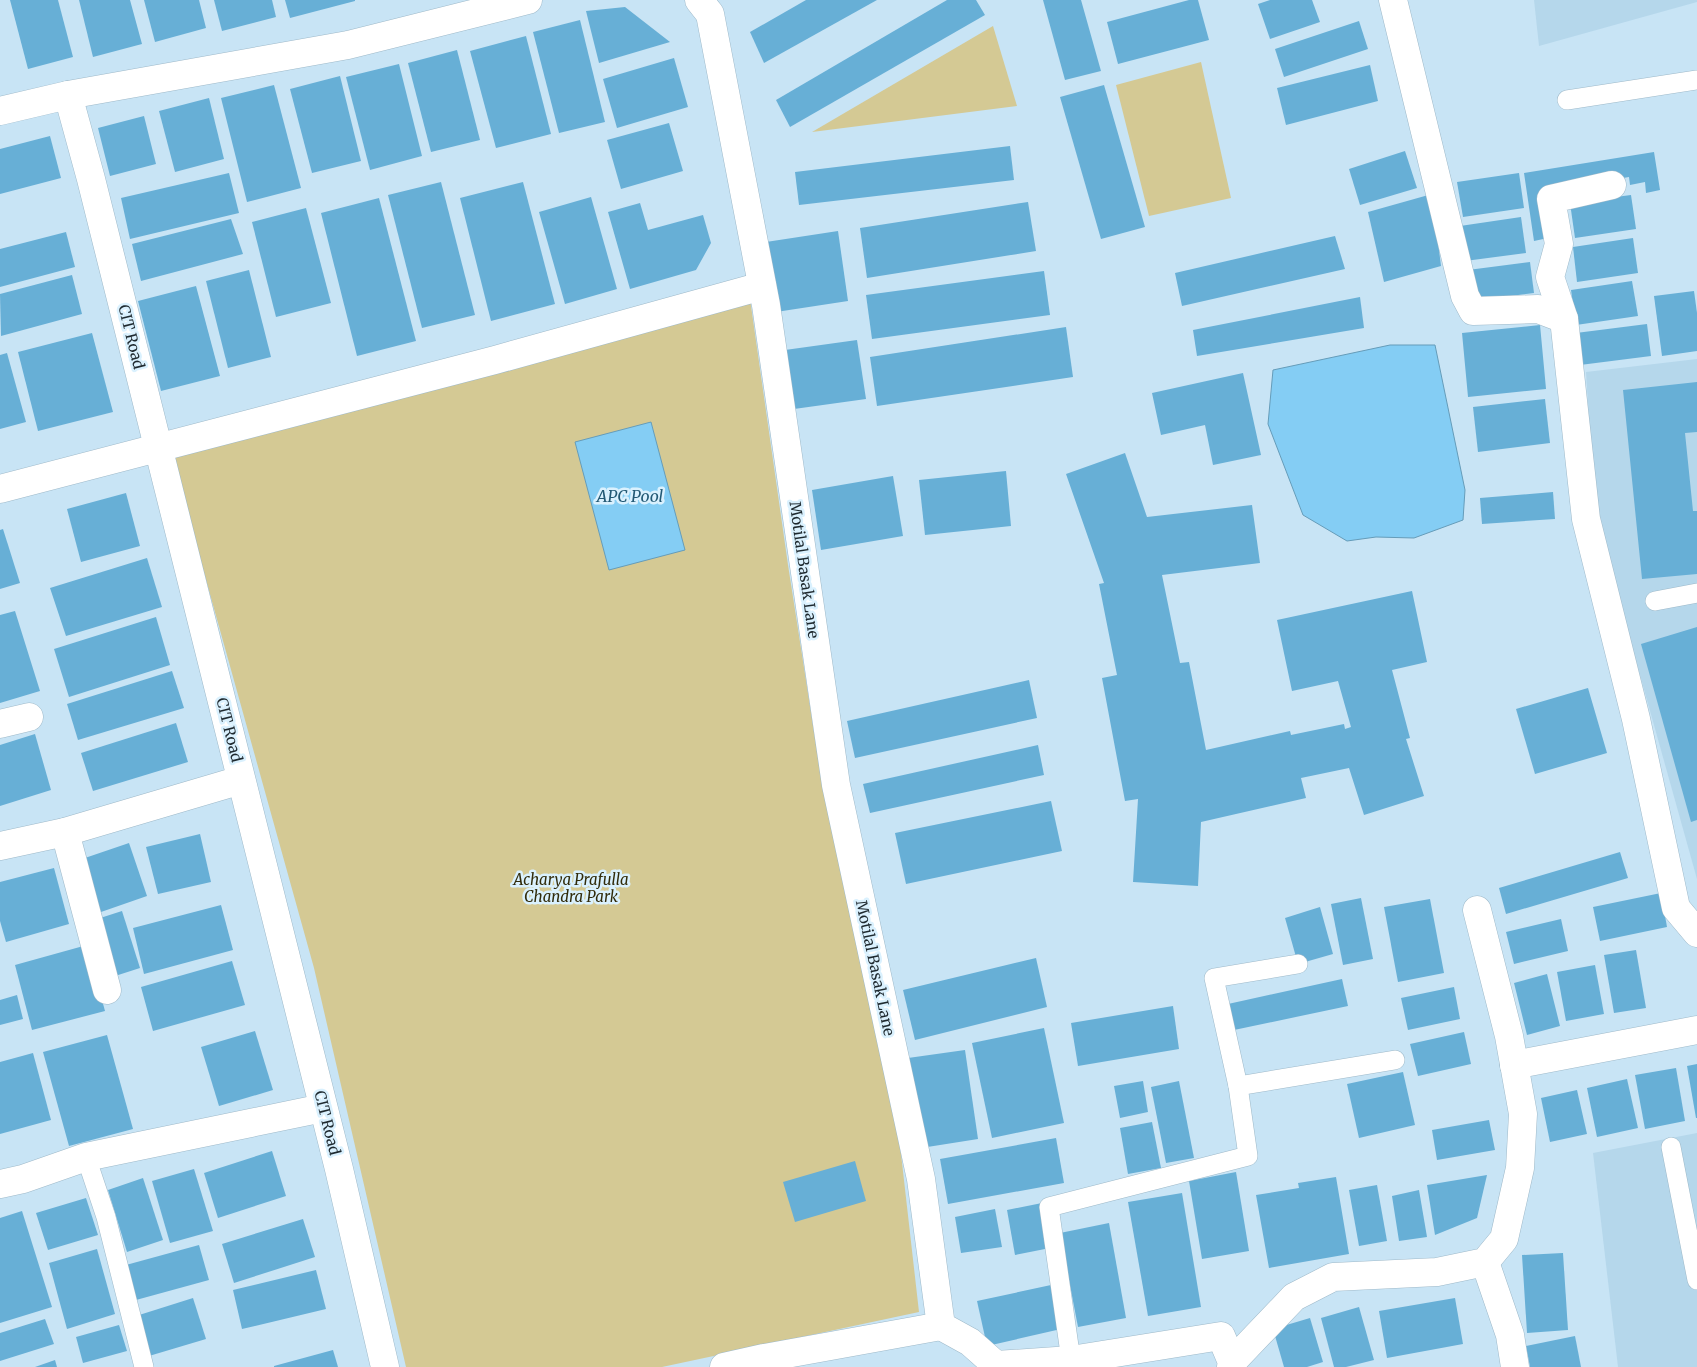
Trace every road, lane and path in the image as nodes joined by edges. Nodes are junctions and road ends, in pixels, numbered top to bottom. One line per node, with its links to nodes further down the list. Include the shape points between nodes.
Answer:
1 (528, 0): 5 (street, via 348,45)
2 (699, 0): 9 (street, Motilal Basak Lane, via 710,14)
3 (1393, 0): 10 (street, via 1465,296 1473,311 1538,309)
4 (1697, 80): 6 (lane)
5 (68, 94): 7 (street); 11 (street, CIT Road)
6 (1567, 100)
7 (0, 111)
8 (1612, 185): 10 (street, via 1551,199 1559,244 1550,277)
9 (762, 286): 11 (street, via 495,360); 34 (street, Motilal Basak Lane, via 836,785 920,1179)
10 (1564, 319): 21 (street, via 1586,519 1636,719 1676,908)
11 (158, 447): 12 (street); 17 (street, CIT Road)
12 (0, 489)
13 (1697, 593): 14 (lane)
14 (1655, 601)
15 (29, 717): 16 (street)
16 (0, 724)
17 (241, 780): 18 (street); 28 (street, CIT Road)
18 (65, 832): 19 (street); 23 (street)
19 (0, 846)
20 (1477, 910): 26 (street)
21 (1697, 933)
22 (1298, 964): 27 (lane, via 1214,978)
23 (107, 990)
24 (1697, 1030): 26 (street)
25 (1395, 1060): 27 (lane)
26 (1514, 1065): 32 (street, via 1523,1114 1520,1168 1504,1238)
27 (1238, 1086): 35 (lane, via 1248,1156 1049,1206)
28 (323, 1108): 30 (street); 39 (street, CIT Road)
29 (1671, 1147): 33 (lane)
30 (86, 1157): 31 (street); 38 (lane, via 106,1217)
31 (0, 1184)
32 (1485, 1262): 36 (street, via 1437,1272 1332,1277 1294,1297); 41 (street, via 1510,1336)
33 (1697, 1280)
34 (942, 1326): 37 (street, via 970,1342); 40 (street)
35 (1071, 1360): 36 (street, via 1221,1336); 37 (street)
36 (1231, 1365)
37 (996, 1366)
38 (144, 1367)
39 (385, 1367)
40 (724, 1367)
41 (1515, 1367)

